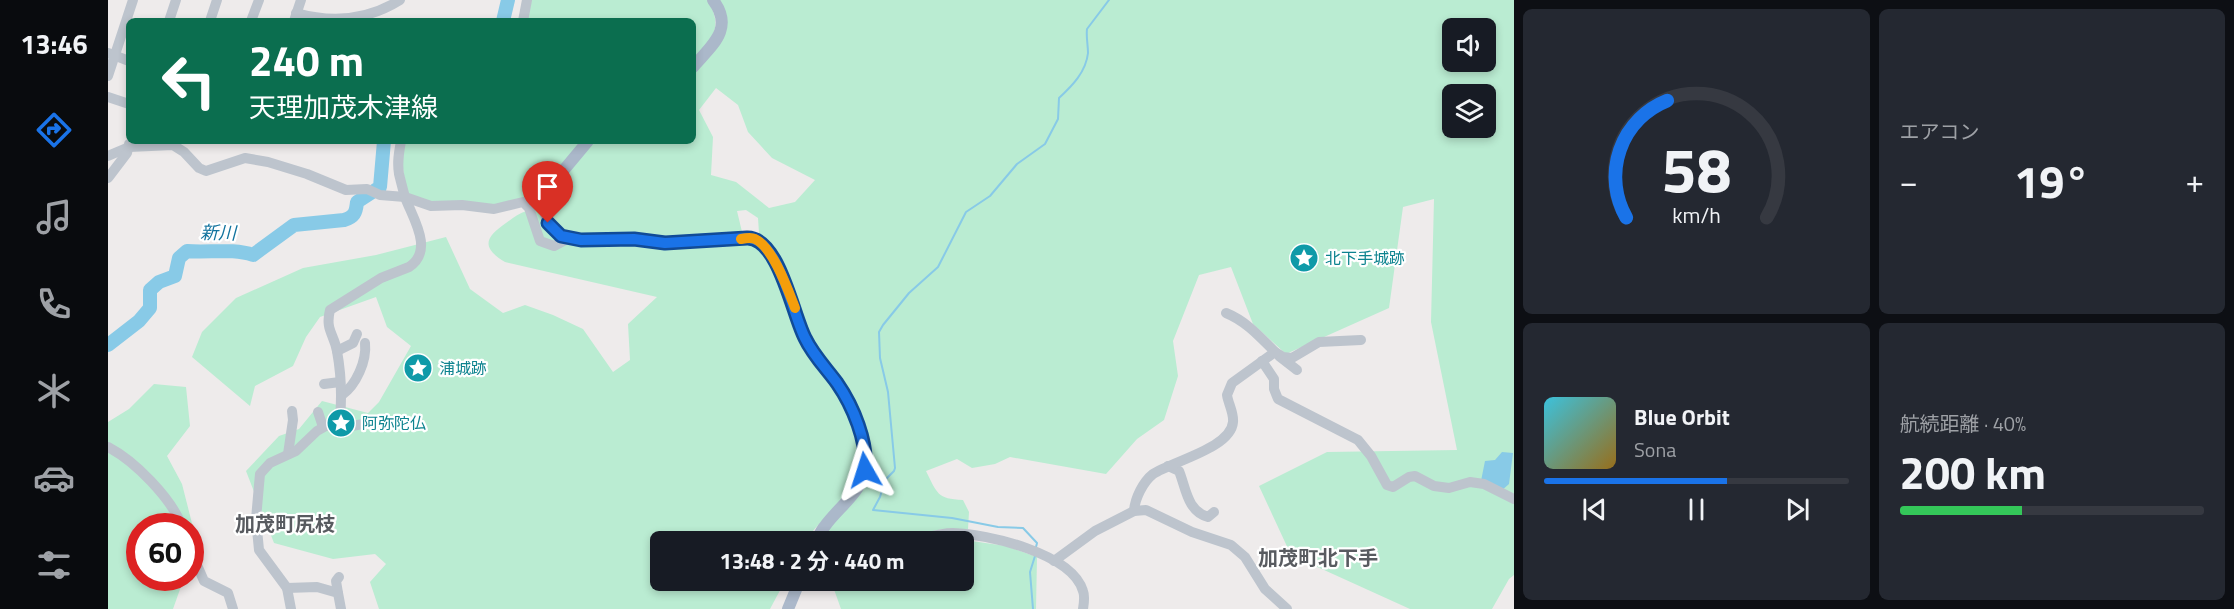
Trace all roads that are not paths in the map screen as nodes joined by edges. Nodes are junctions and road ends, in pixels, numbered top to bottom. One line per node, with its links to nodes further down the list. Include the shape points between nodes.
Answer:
1 (133, 0): 11 (street)
2 (176, 0): 12 (street)
3 (217, 0): 13 (street)
4 (259, 0): 14 (street)
5 (301, 0): 9 (street)
6 (400, 0): 16 (street)
7 (527, 0): 17 (street)
8 (713, 0): 19 (main road, via 722,18 722,30)
9 (295, 17): 15 (street)
10 (126, 18): 18 (street)
11 (126, 18)
12 (170, 18)
13 (211, 18)
14 (252, 18)
15 (316, 18)
16 (352, 18)
17 (524, 18)
18 (112, 55): 20 (street)
19 (696, 64)
20 (108, 76)
21 (108, 97): 22 (street)
22 (126, 103)
23 (129, 144): 26 (street); 27 (street, via 127,153); 28 (street, via 173,146 206,171 245,158 307,174 346,190 367,189 380,195)
24 (400, 144): 28 (street, via 399,172)
25 (586, 144): 29 (main road, via 557,179 546,201 548,223)
26 (108, 156)
27 (108, 178)
28 (405, 197): 29 (street, via 431,206 487,209 523,202 529,208 540,241 554,246); 34 (street, via 418,223 419,253 414,264 381,278 330,310 328,328)
29 (567, 239): 52 (main road, via 665,243 752,238 767,249 790,295 803,335 844,395 865,450 860,486)
30 (1226, 313): 35 (street, via 1238,318)
31 (357, 333): 34 (street, via 353,343)
32 (1361, 340): 35 (street, via 1319,342 1292,358)
33 (365, 343): 40 (street, via 366,355 360,370)
34 (337, 351): 38 (street)
35 (1275, 352): 36 (street); 37 (street)
36 (1262, 361): 47 (street, via 1232,383 1227,395 1234,419 1223,440); 48 (street, via 1274,379 1278,399 1358,440 1387,485 1393,487 1415,476 1434,486 1449,488 1470,482 1484,484)
37 (1297, 370)
38 (340, 382): 39 (street); 40 (street)
39 (324, 384)
40 (342, 395): 44 (street, via 340,418)
41 (292, 411): 46 (street)
42 (318, 412): 44 (street)
43 (364, 424): 44 (street)
44 (325, 426): 46 (street)
45 (108, 447): 51 (street, via 122,454)
46 (288, 454): 57 (street, via 260,474 256,519 259,550)
47 (1168, 466): 49 (street, via 1147,479); 50 (street, via 1179,471 1193,507 1208,517)
48 (1514, 499)
49 (1134, 511): 54 (street, via 1095,531); 65 (street, via 1146,510 1192,532 1231,544 1245,557 1265,589)
50 (1214, 512)
51 (176, 513)
52 (822, 531)
53 (974, 536): 54 (street, via 1025,546)
54 (1054, 561): 64 (street, via 1080,584)
55 (339, 577): 59 (street)
56 (204, 581): 60 (street, via 228,593)
57 (287, 588): 59 (street, via 317,587); 61 (street)
58 (795, 591): 63 (main road)
59 (338, 593): 62 (street)
60 (233, 609)
61 (291, 609)
62 (340, 609)
63 (788, 609)
64 (1083, 609)
65 (1287, 609)

